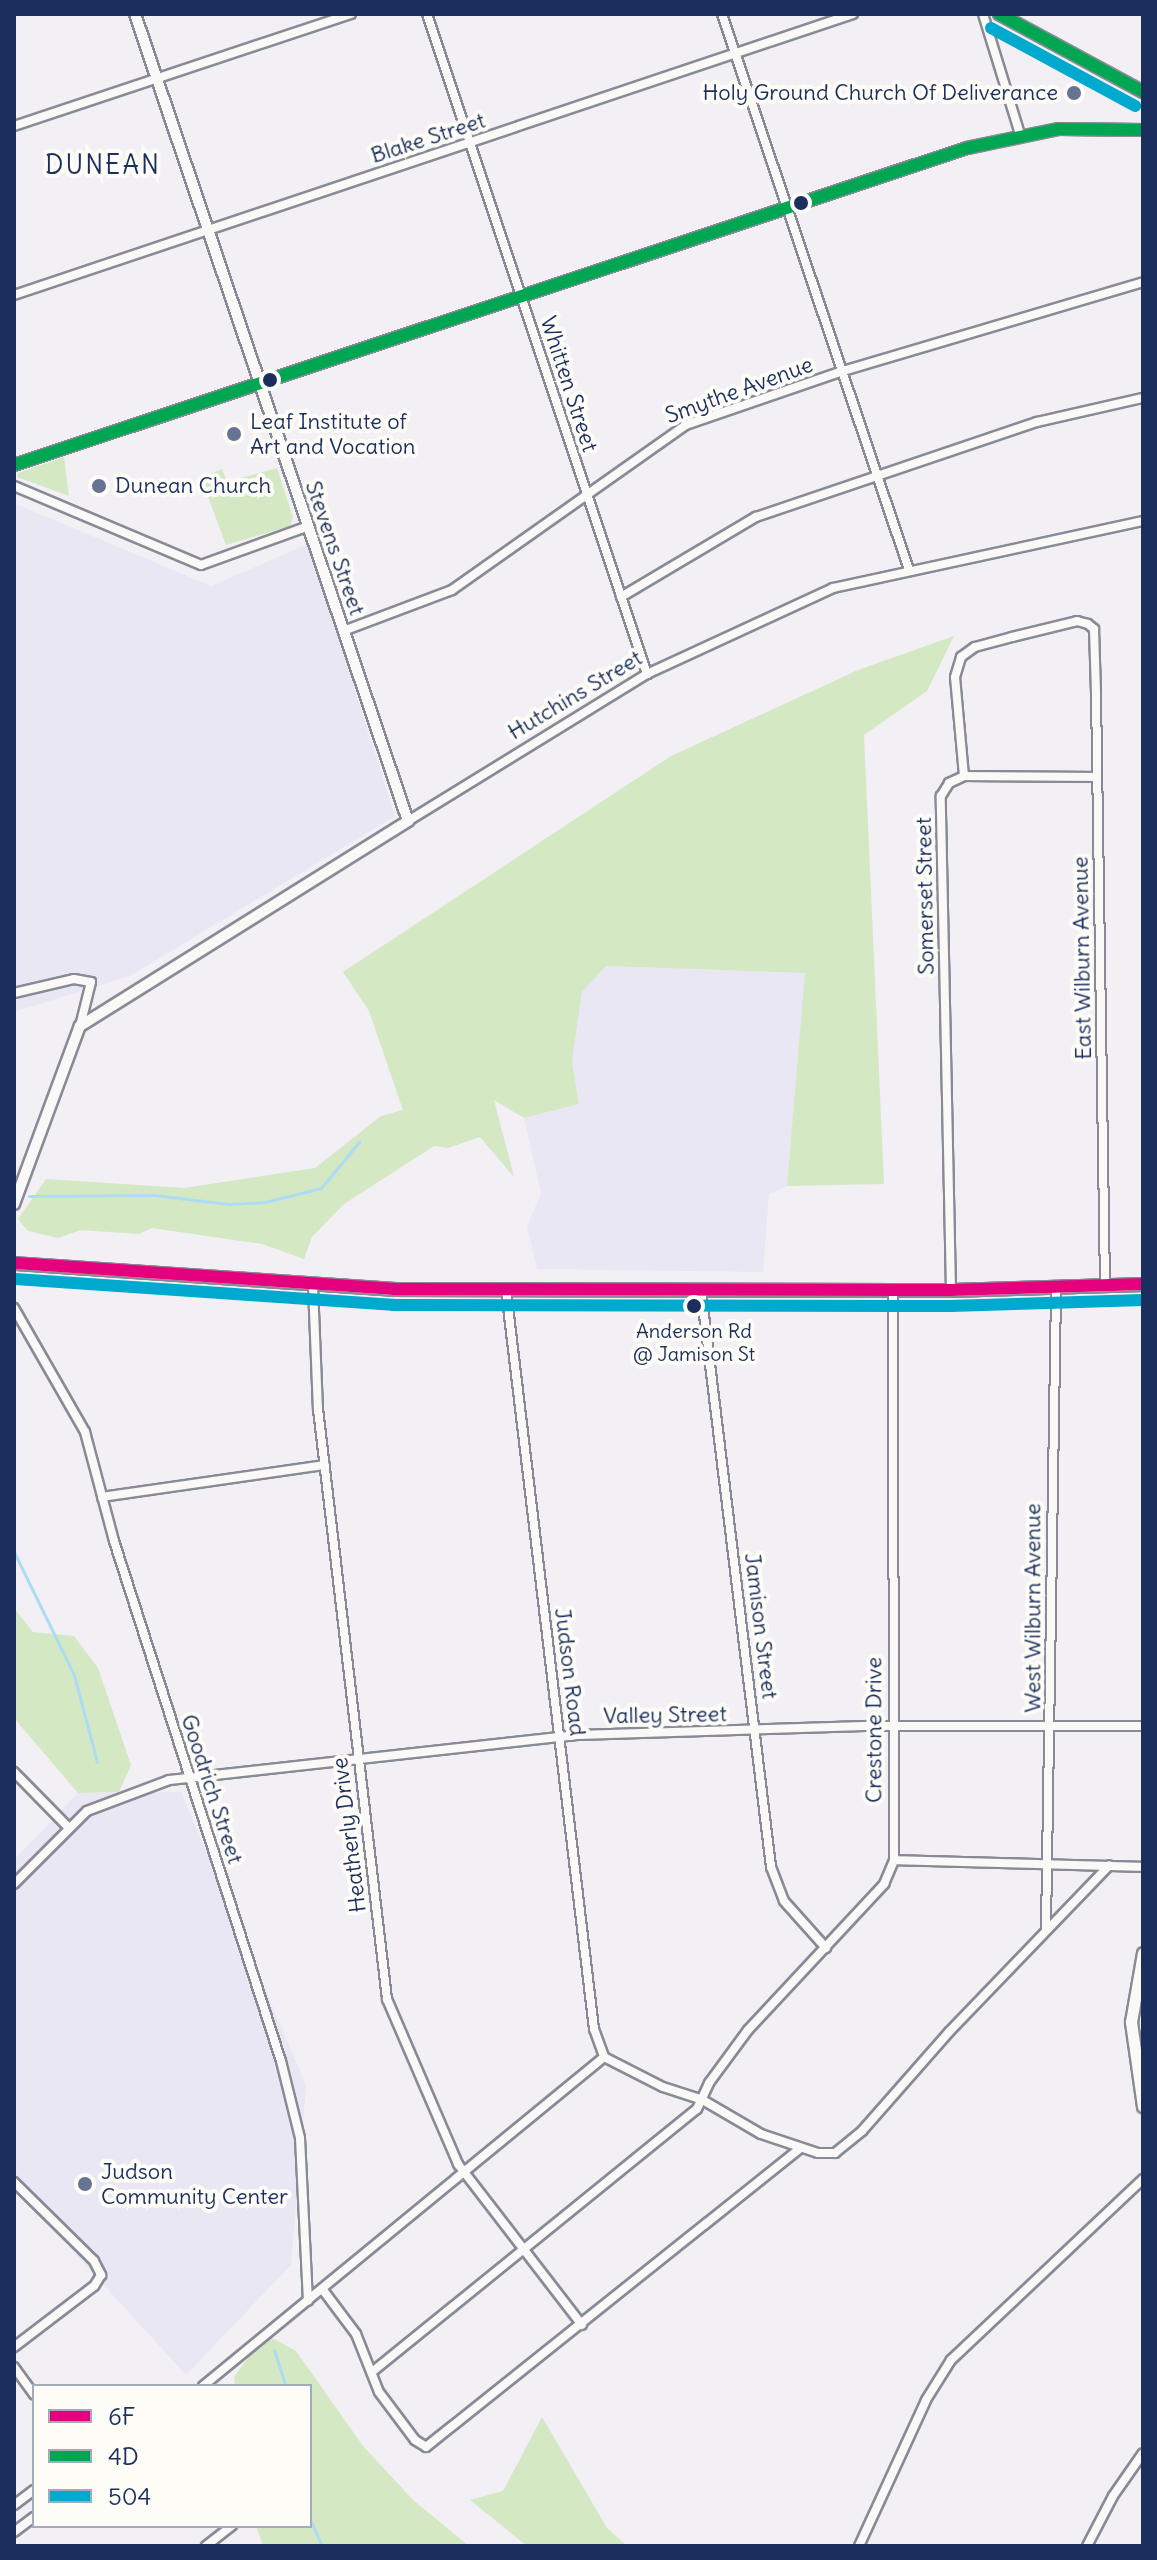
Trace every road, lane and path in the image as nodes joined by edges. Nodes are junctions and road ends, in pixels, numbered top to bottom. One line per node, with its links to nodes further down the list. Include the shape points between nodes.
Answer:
1 (135, 14): 9 (street, Stevens Street)
2 (351, 14): 9 (street)
3 (427, 14): 14 (street, Whitten Street)
4 (722, 14): 8 (street)
5 (853, 14): 8 (street, Blake Street)
6 (983, 14): 13 (street)
7 (999, 14): 10 (street)
8 (736, 54): 14 (street, Blake Street); 15 (street)
9 (155, 79): 11 (street); 16 (street, Stevens Street)
10 (1143, 92)
11 (14, 126)
12 (1143, 130): 13 (street)
13 (1020, 134): 15 (street)
14 (470, 143): 16 (street, Blake Street); 19 (street, Whitten Street)
15 (788, 208): 19 (street); 20 (street)
16 (206, 231): 18 (street, Blake Street); 21 (street, Stevens Street)
17 (1143, 282): 20 (street, Smythe Avenue)
18 (14, 295)
19 (521, 296): 21 (street); 26 (street, Whitten Street)
20 (843, 371): 24 (street); 26 (street, Smythe Avenue, via 686,425)
21 (258, 384): 23 (street); 28 (street, Stevens Street)
22 (1143, 398): 24 (street, via 1037,422)
23 (14, 465)
24 (877, 475): 29 (street); 30 (street, via 756,517)
25 (14, 486): 28 (street, via 201,565)
26 (587, 493): 30 (street, Whitten Street); 31 (street, Smythe Avenue, via 452,590)
27 (1143, 521): 29 (street, Hutchins Street)
28 (306, 527): 31 (street, Stevens Street)
29 (909, 570): 32 (street, Hutchins Street, via 833,588)
30 (621, 597): 32 (street, Whitten Street)
31 (343, 631): 35 (street, Stevens Street)
32 (647, 674): 35 (street, Hutchins Street)
33 (964, 776): 34 (street); 34 (street, East Wilburn Avenue, via 955,677 961,657 975,647 1071,622 1094,629); 47 (street, Somerset Street, via 949,783 941,796)
34 (1096, 777): 42 (street, East Wilburn Avenue)
35 (408, 821): 37 (street, Hutchins Street)
36 (14, 993): 37 (street, via 74,979 91,982)
37 (80, 1026): 38 (street)
38 (14, 1204)
39 (14, 1263): 41 (main road)
40 (1143, 1284): 42 (main road)
41 (313, 1286): 45 (main road); 49 (street, Heatherly Drive)
42 (1105, 1287): 43 (main road)
43 (1056, 1288): 47 (main road); 53 (street, West Wilburn Avenue)
44 (893, 1289): 46 (main road); 47 (main road); 51 (street, Crestone Drive)
45 (506, 1290): 46 (main road); 55 (street, Judson Road)
46 (701, 1290): 54 (street, Jamison Street)
47 (951, 1290)
48 (14, 1308): 50 (street, Goodrich Street, via 80,1421)
49 (325, 1465): 50 (street); 56 (street, Heatherly Drive)
50 (102, 1497): 58 (street, Goodrich Street)
51 (892, 1726): 53 (street, Valley Street); 54 (street, Valley Street); 60 (street, Crestone Drive)
52 (1143, 1726): 53 (street, Valley Street)
53 (1051, 1727): 61 (street, West Wilburn Avenue)
54 (756, 1731): 55 (street, Valley Street); 66 (street, Jamison Street, via 775,1882 789,1908)
55 (560, 1737): 56 (street, Valley Street); 68 (street, Judson Road, via 594,2029)
56 (358, 1761): 58 (street, Valley Street); 72 (street, Heatherly Drive, via 387,1999)
57 (14, 1772): 59 (street)
58 (190, 1779): 59 (street, Valley Street, via 169,1780 111,1799); 77 (street, Goodrich Street, via 295,2110)
59 (69, 1828): 64 (street, Valley Street)
60 (894, 1860): 61 (street); 66 (street, Crestone Drive, via 875,1899)
61 (1049, 1864): 62 (street); 65 (street, West Wilburn Avenue)
62 (1109, 1866): 63 (street); 65 (street)
63 (1143, 1867)
64 (14, 1884)
65 (1046, 1928): 71 (street, via 852,2141 830,2154)
66 (826, 1948): 69 (street, Crestone Drive, via 748,2030)
67 (1143, 1953): 70 (main road, via 1131,2022)
68 (604, 2057): 69 (street, via 663,2087); 72 (street)
69 (701, 2099): 71 (street, via 728,2119); 75 (street, Crestone Drive, via 685,2121)
70 (1143, 2106)
71 (800, 2148): 78 (street)
72 (465, 2175): 75 (street, Heatherly Drive); 76 (street)
73 (1143, 2179): 90 (street, via 951,2360 926,2400)
74 (14, 2182): 79 (street, via 94,2261 101,2275 94,2286)
75 (523, 2250): 78 (street, Heatherly Drive); 81 (street, Crestone Drive)
76 (323, 2290): 77 (street); 81 (street, via 356,2334)
77 (308, 2301): 82 (street)
78 (582, 2325): 81 (street, via 426,2447 379,2392)
79 (14, 2347)
80 (14, 2367): 83 (street)
81 (372, 2372)
82 (205, 2384)
83 (32, 2392)
84 (1143, 2453): 92 (street)
85 (32, 2492): 86 (street)
86 (14, 2505)
87 (32, 2518): 89 (street)
88 (229, 2528): 91 (street)
89 (14, 2532)
90 (862, 2545)
91 (206, 2546)
92 (1087, 2546)

